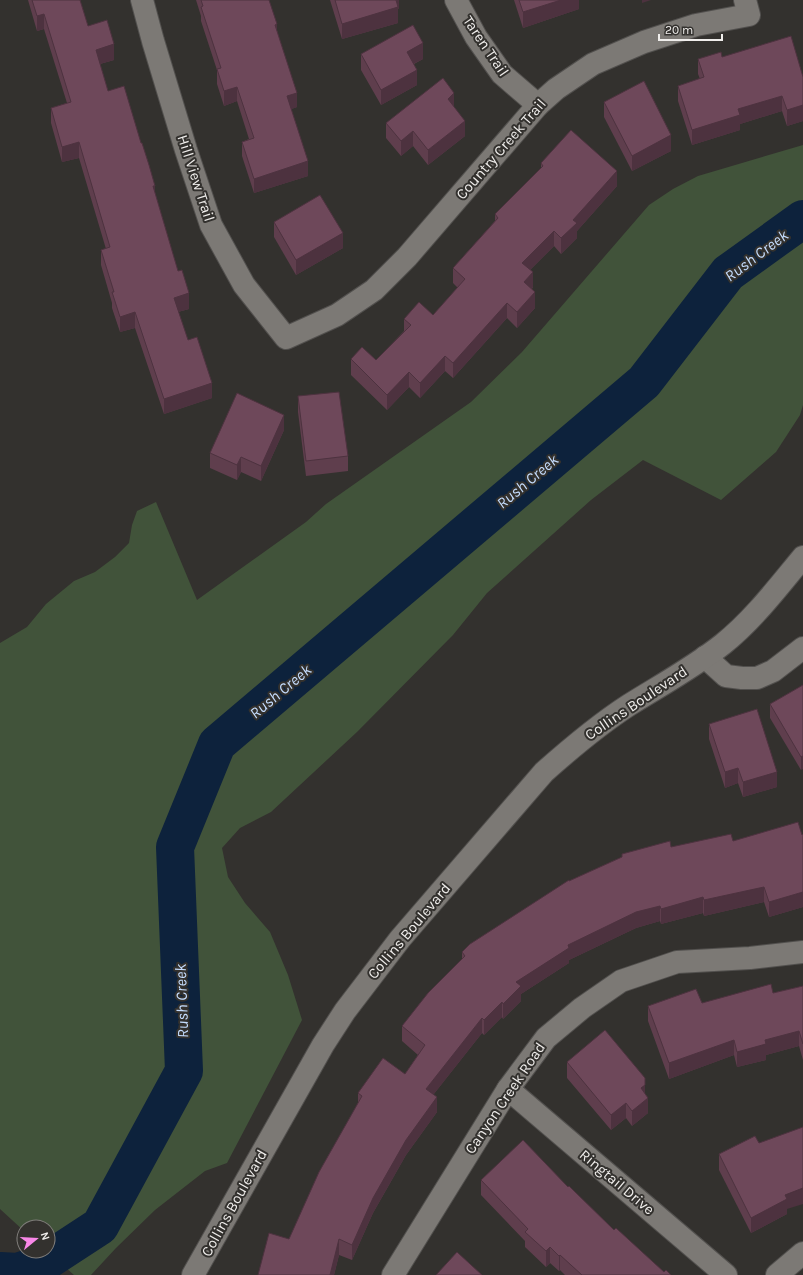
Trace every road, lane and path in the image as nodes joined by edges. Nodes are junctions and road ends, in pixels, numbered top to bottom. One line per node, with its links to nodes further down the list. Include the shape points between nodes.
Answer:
1 (142, 0): 5 (street, Hill View Trail, via 211,224 244,286)
2 (456, 0): 4 (street, Taren Trail, via 476,37 502,74)
3 (747, 7): 4 (street, Country Creek Trail, via 644,42 593,64 556,89)
4 (538, 105): 5 (street, Country Creek Trail, via 407,257 374,290 336,315)
5 (286, 338)
6 (803, 557): 8 (street, Collins Boulevard, via 747,621)
7 (803, 648): 8 (street, via 774,671 757,678 726,676)
8 (705, 657): 12 (street, Collins Boulevard, via 595,728 544,772 400,939 345,1011 323,1045)
9 (803, 952): 10 (street, Canyon Creek Road, via 677,962 621,981 582,1008 546,1038)
10 (508, 1089): 13 (street, Canyon Creek Road); 14 (street, Ringtail Drive)
11 (803, 1253): 15 (street)
12 (193, 1275)
13 (393, 1275)
14 (726, 1275)
15 (777, 1275)

